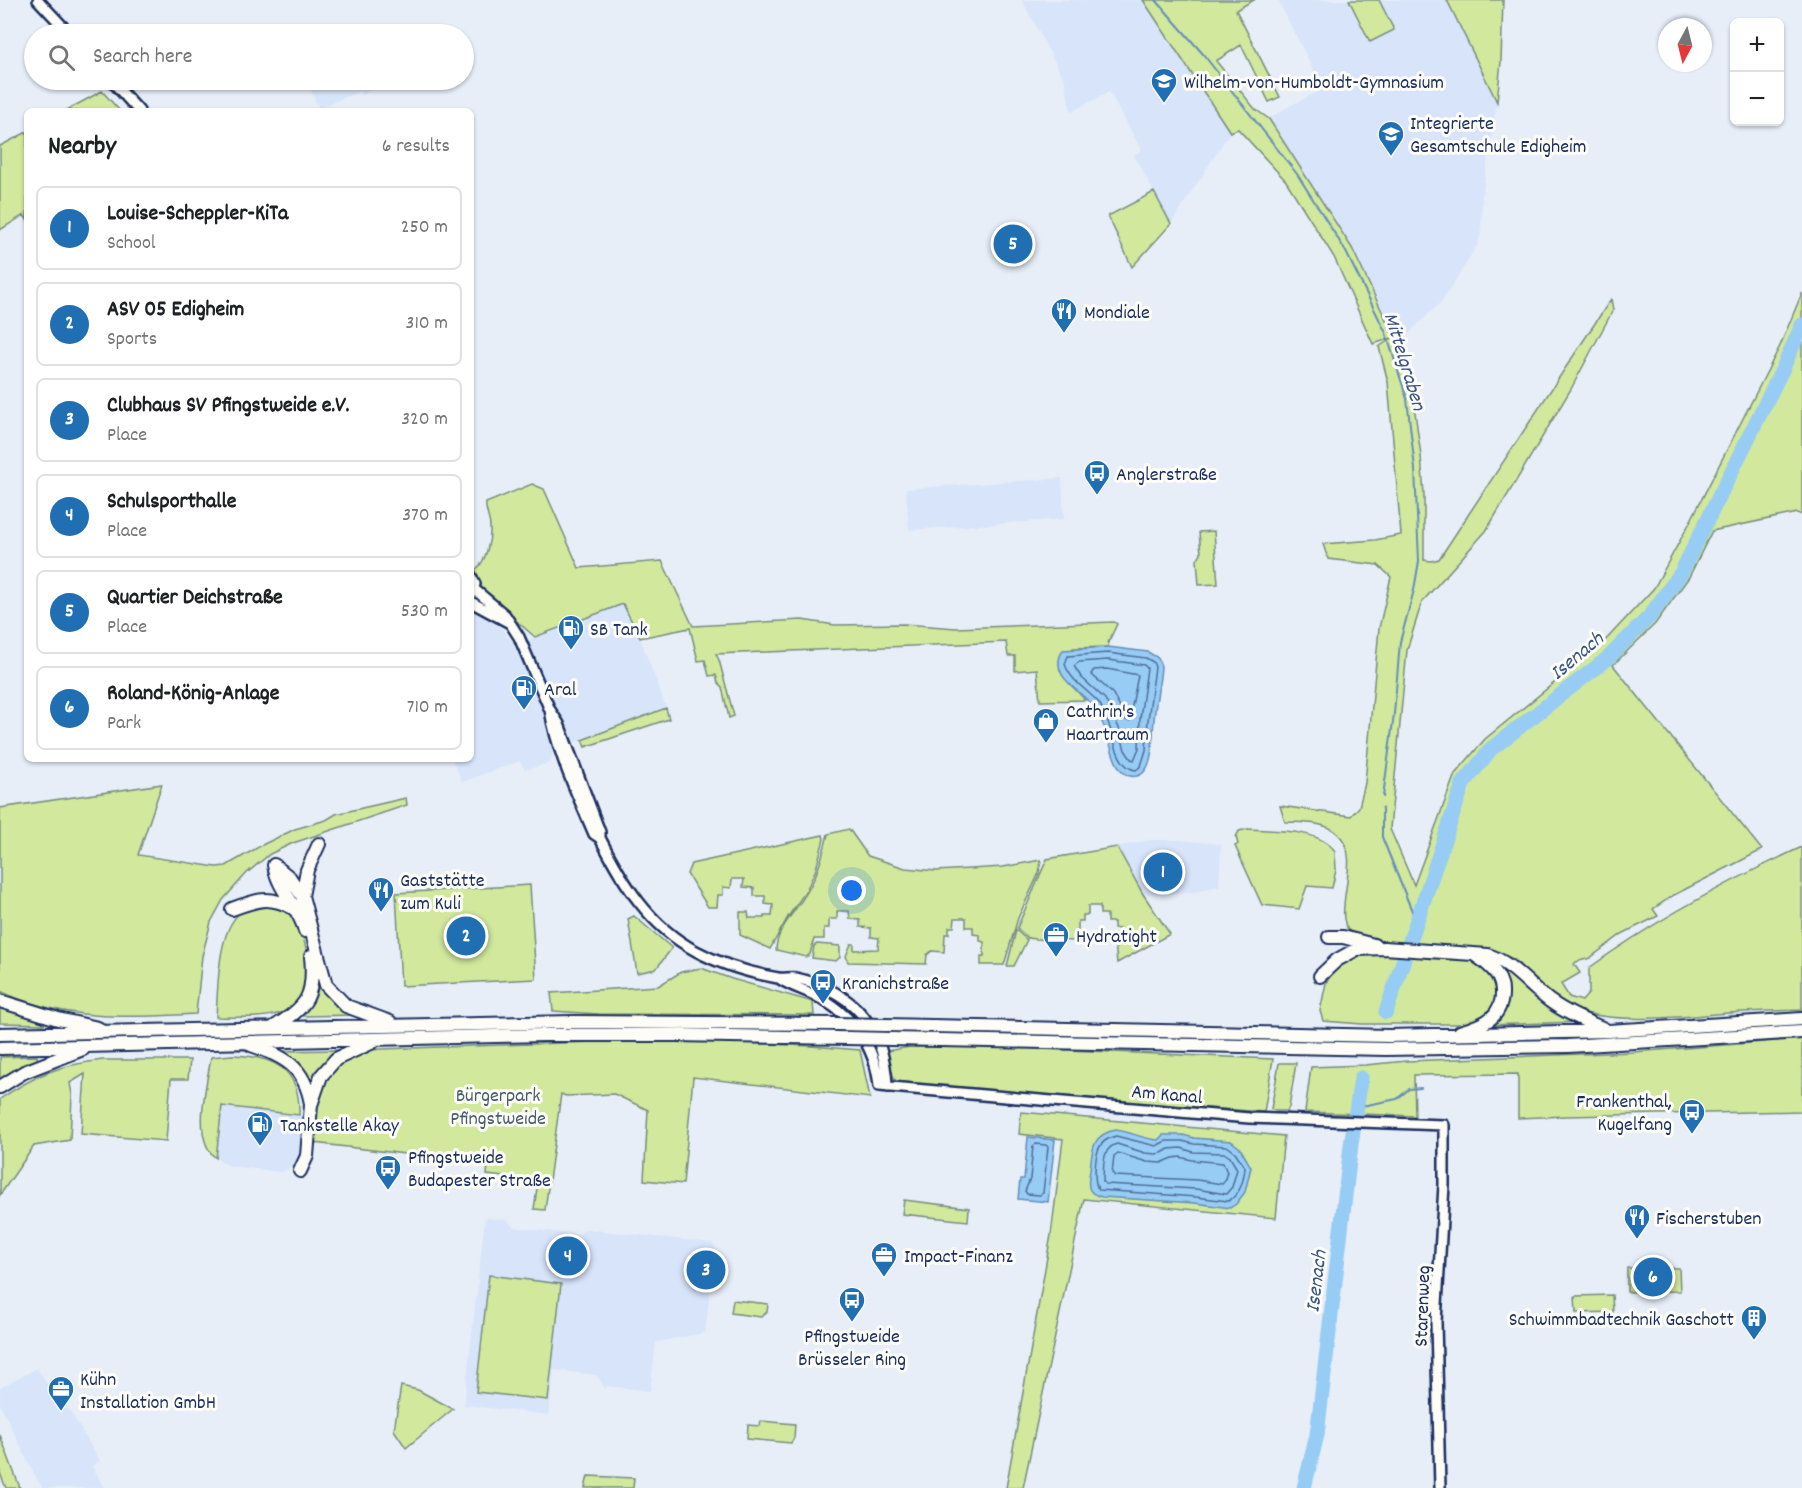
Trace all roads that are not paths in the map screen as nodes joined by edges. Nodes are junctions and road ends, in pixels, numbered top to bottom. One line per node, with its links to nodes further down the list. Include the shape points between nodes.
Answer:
1 (38, 0): 2 (street)
2 (61, 24)
3 (120, 90): 4 (street)
4 (136, 108)
5 (474, 593): 7 (street, via 505,615)
6 (474, 604): 7 (street)
7 (508, 622): 16 (street, via 519,637 559,724 600,838 642,907 667,932 706,956)
8 (319, 844): 9 (highway, via 306,870)
9 (302, 896): 11 (highway, via 290,878 274,865 279,883); 19 (highway, via 326,985 346,1006)
10 (232, 909): 11 (highway, via 265,900)
11 (296, 910): 20 (highway, via 310,948 310,992 303,1007)
12 (1357, 949): 13 (highway); 13 (highway, via 1338,946 1329,937); 15 (highway)
13 (1390, 949): 14 (highway)
14 (1474, 954): 22 (highway, via 1502,960 1555,1005); 25 (highway, via 1496,971 1501,980 1499,1007 1487,1021)
15 (1320, 976)
16 (780, 979): 31 (street, via 813,994 846,1016 863,1035); 31 (street, via 793,978 835,993 863,1016 877,1036 884,1059)
17 (0, 1000): 21 (highway, via 58,1019)
18 (1802, 1019): 22 (highway)
19 (400, 1025): 20 (highway); 25 (highway, bridge, via 627,1022)
20 (271, 1028): 21 (highway)
21 (114, 1031): 24 (highway)
22 (1608, 1031): 25 (highway)
23 (1802, 1032): 26 (highway, bridge, via 1568,1046 1316,1048 663,1035)
24 (0, 1034)
25 (1451, 1035)
26 (380, 1039): 27 (highway); 32 (highway, via 341,1055 328,1066)
27 (244, 1042): 28 (highway); 32 (highway, via 277,1054 294,1067 305,1083)
28 (93, 1046): 29 (highway); 30 (highway, via 44,1063)
29 (0, 1048)
30 (0, 1087)
31 (883, 1087): 33 (street, Am Kanal, via 1293,1120)
32 (311, 1105): 34 (highway, via 307,1156)
33 (1444, 1125): 35 (street, Starenweg, via 1436,1322)
34 (300, 1172)
35 (1440, 1488)

